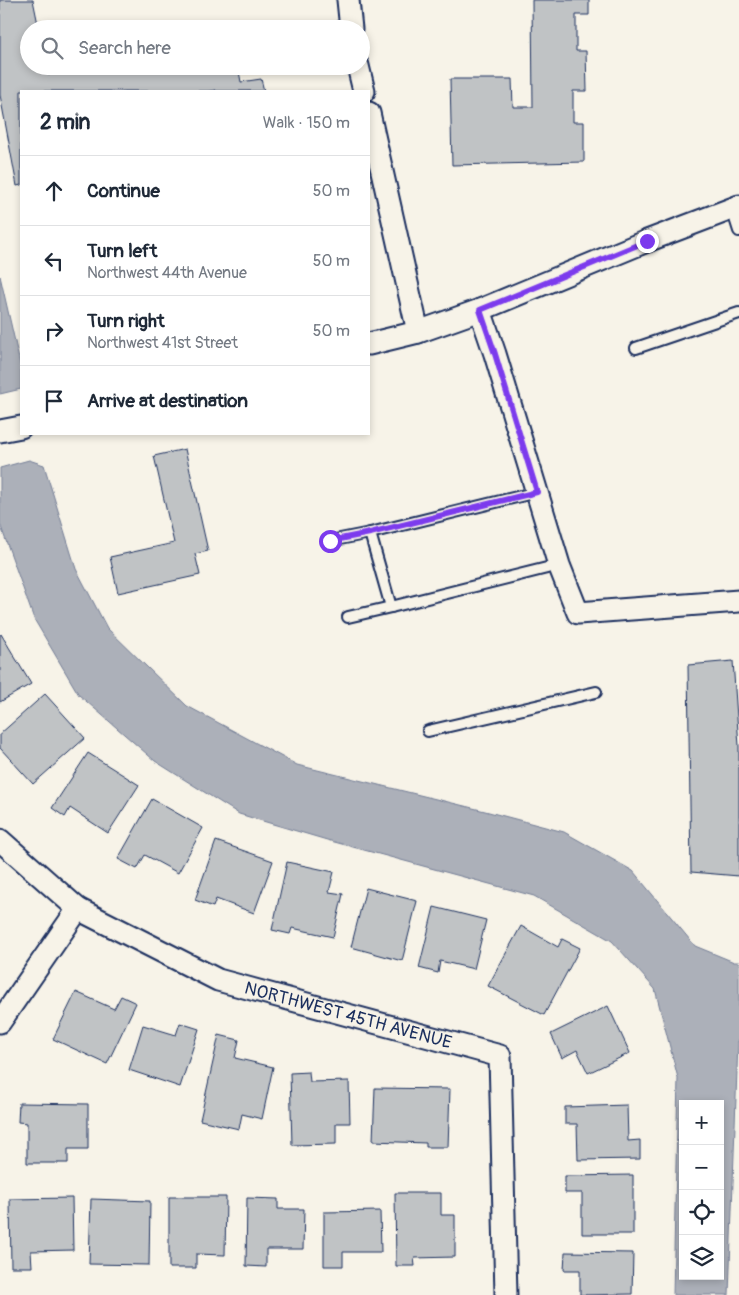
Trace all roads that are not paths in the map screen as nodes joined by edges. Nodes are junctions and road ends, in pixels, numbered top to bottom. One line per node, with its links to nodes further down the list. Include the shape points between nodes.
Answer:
1 (348, 0): 2 (street)
2 (350, 20)
3 (360, 75): 4 (street)
4 (364, 90)
5 (370, 117): 10 (street)
6 (736, 207): 7 (lane); 8 (street)
7 (739, 231)
8 (480, 310): 10 (street); 15 (street)
9 (739, 313): 12 (lane)
10 (418, 332): 11 (street)
11 (370, 344)
12 (636, 348)
13 (20, 426): 14 (street)
14 (0, 431)
15 (537, 492): 16 (lane); 18 (street)
16 (370, 533): 17 (lane); 20 (lane)
17 (330, 541)
18 (559, 566): 19 (street, via 578,613); 20 (lane)
19 (739, 601)
20 (391, 607): 21 (lane)
21 (348, 617)
22 (596, 692): 23 (lane)
23 (428, 731)
24 (0, 840): 25 (street, NORTHWEST 45TH AVENUE)
25 (78, 909): 26 (street); 27 (street, NORTHWEST 45TH AVENUE, via 218,980 500,1056)
26 (0, 1022)
27 (506, 1295)

